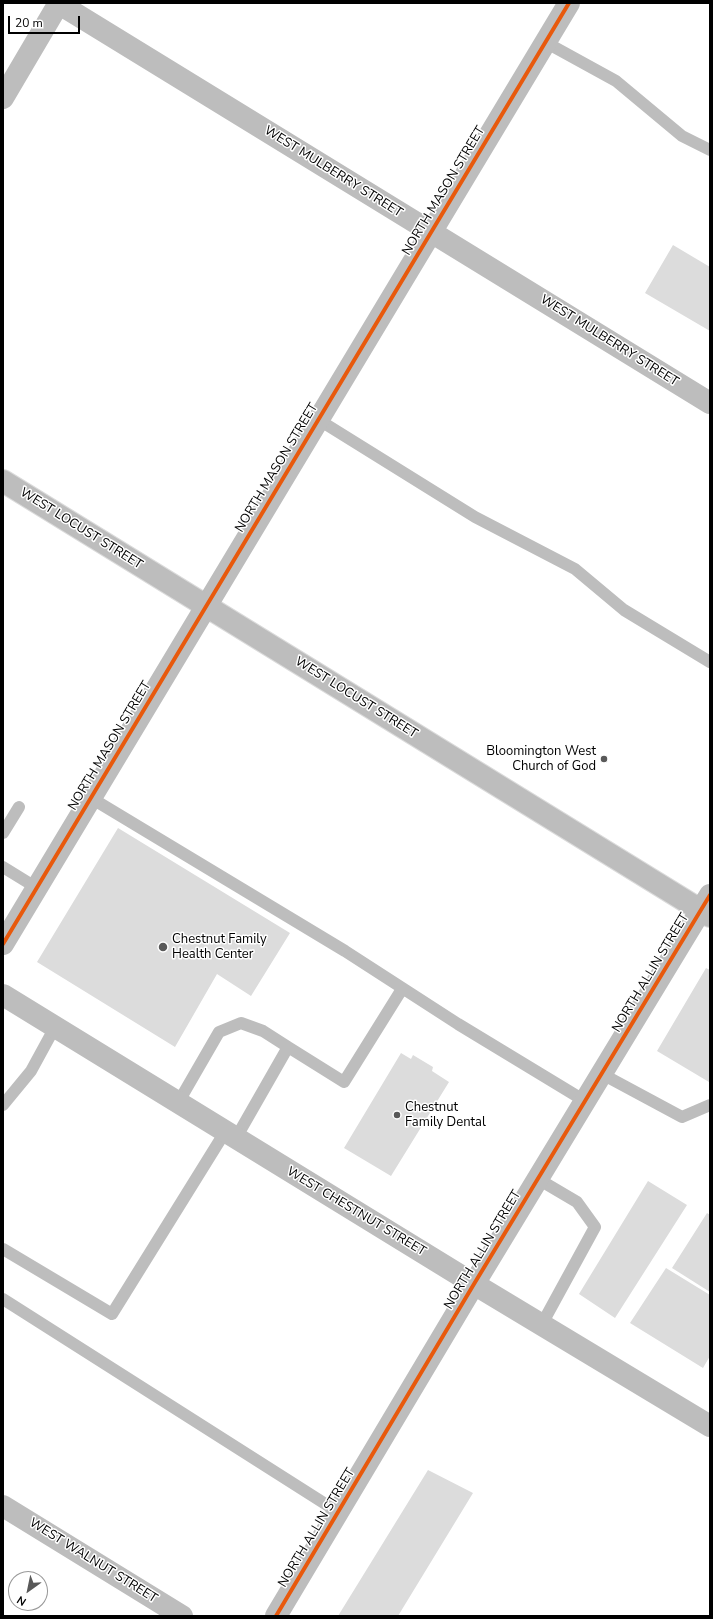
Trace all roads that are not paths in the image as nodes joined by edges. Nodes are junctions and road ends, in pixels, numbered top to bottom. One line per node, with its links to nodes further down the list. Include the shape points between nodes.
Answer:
1 (59, 3): 4 (street); 6 (street, WEST MULBERRY STREET)
2 (568, 3): 3 (street, NORTH MASON STREET)
3 (545, 42): 5 (lane, via 616,81 682,136); 6 (street, NORTH MASON STREET)
4 (3, 98)
5 (710, 150)
6 (431, 232): 7 (street, WEST MULBERRY STREET); 8 (street, NORTH MASON STREET)
7 (710, 403)
8 (319, 420): 10 (street, NORTH MASON STREET); 11 (lane, via 475,517 575,569 624,610)
9 (3, 481): 10 (street, WEST LOCUST STREET)
10 (206, 606): 12 (street, NORTH MASON STREET); 17 (street, WEST LOCUST STREET)
11 (710, 662)
12 (91, 798): 16 (street, NORTH MASON STREET); 19 (lane, via 339,947)
13 (19, 807): 14 (lane)
14 (3, 833)
15 (3, 867): 16 (lane)
16 (37, 888): 18 (street, NORTH MASON STREET)
17 (707, 907): 23 (street, NORTH ALLIN STREET)
18 (3, 944)
19 (402, 989): 22 (lane, via 344,1082); 24 (lane)
20 (3, 995): 21 (street, WEST CHESTNUT STREET)
21 (55, 1027): 25 (street, WEST CHESTNUT STREET); 26 (lane, via 31,1071)
22 (288, 1047): 25 (lane, via 263,1031 241,1023 219,1032); 28 (lane)
23 (602, 1074): 24 (street, NORTH ALLIN STREET); 27 (lane, via 682,1117)
24 (585, 1101): 29 (street, NORTH ALLIN STREET)
25 (178, 1102): 28 (street, WEST CHESTNUT STREET)
26 (3, 1105)
27 (710, 1105)
28 (230, 1135): 30 (lane, via 112,1314); 31 (street, WEST CHESTNUT STREET)
29 (538, 1179): 31 (street, NORTH ALLIN STREET); 33 (lane, via 576,1202 595,1227)
30 (3, 1249)
31 (474, 1284): 33 (street, WEST CHESTNUT STREET); 36 (street, NORTH ALLIN STREET)
32 (3, 1299): 36 (lane)
33 (542, 1324): 34 (street, WEST CHESTNUT STREET)
34 (710, 1426)
35 (3, 1506): 37 (street, WEST WALNUT STREET)
36 (338, 1512): 38 (street, NORTH ALLIN STREET)
37 (182, 1616)
38 (276, 1616)

